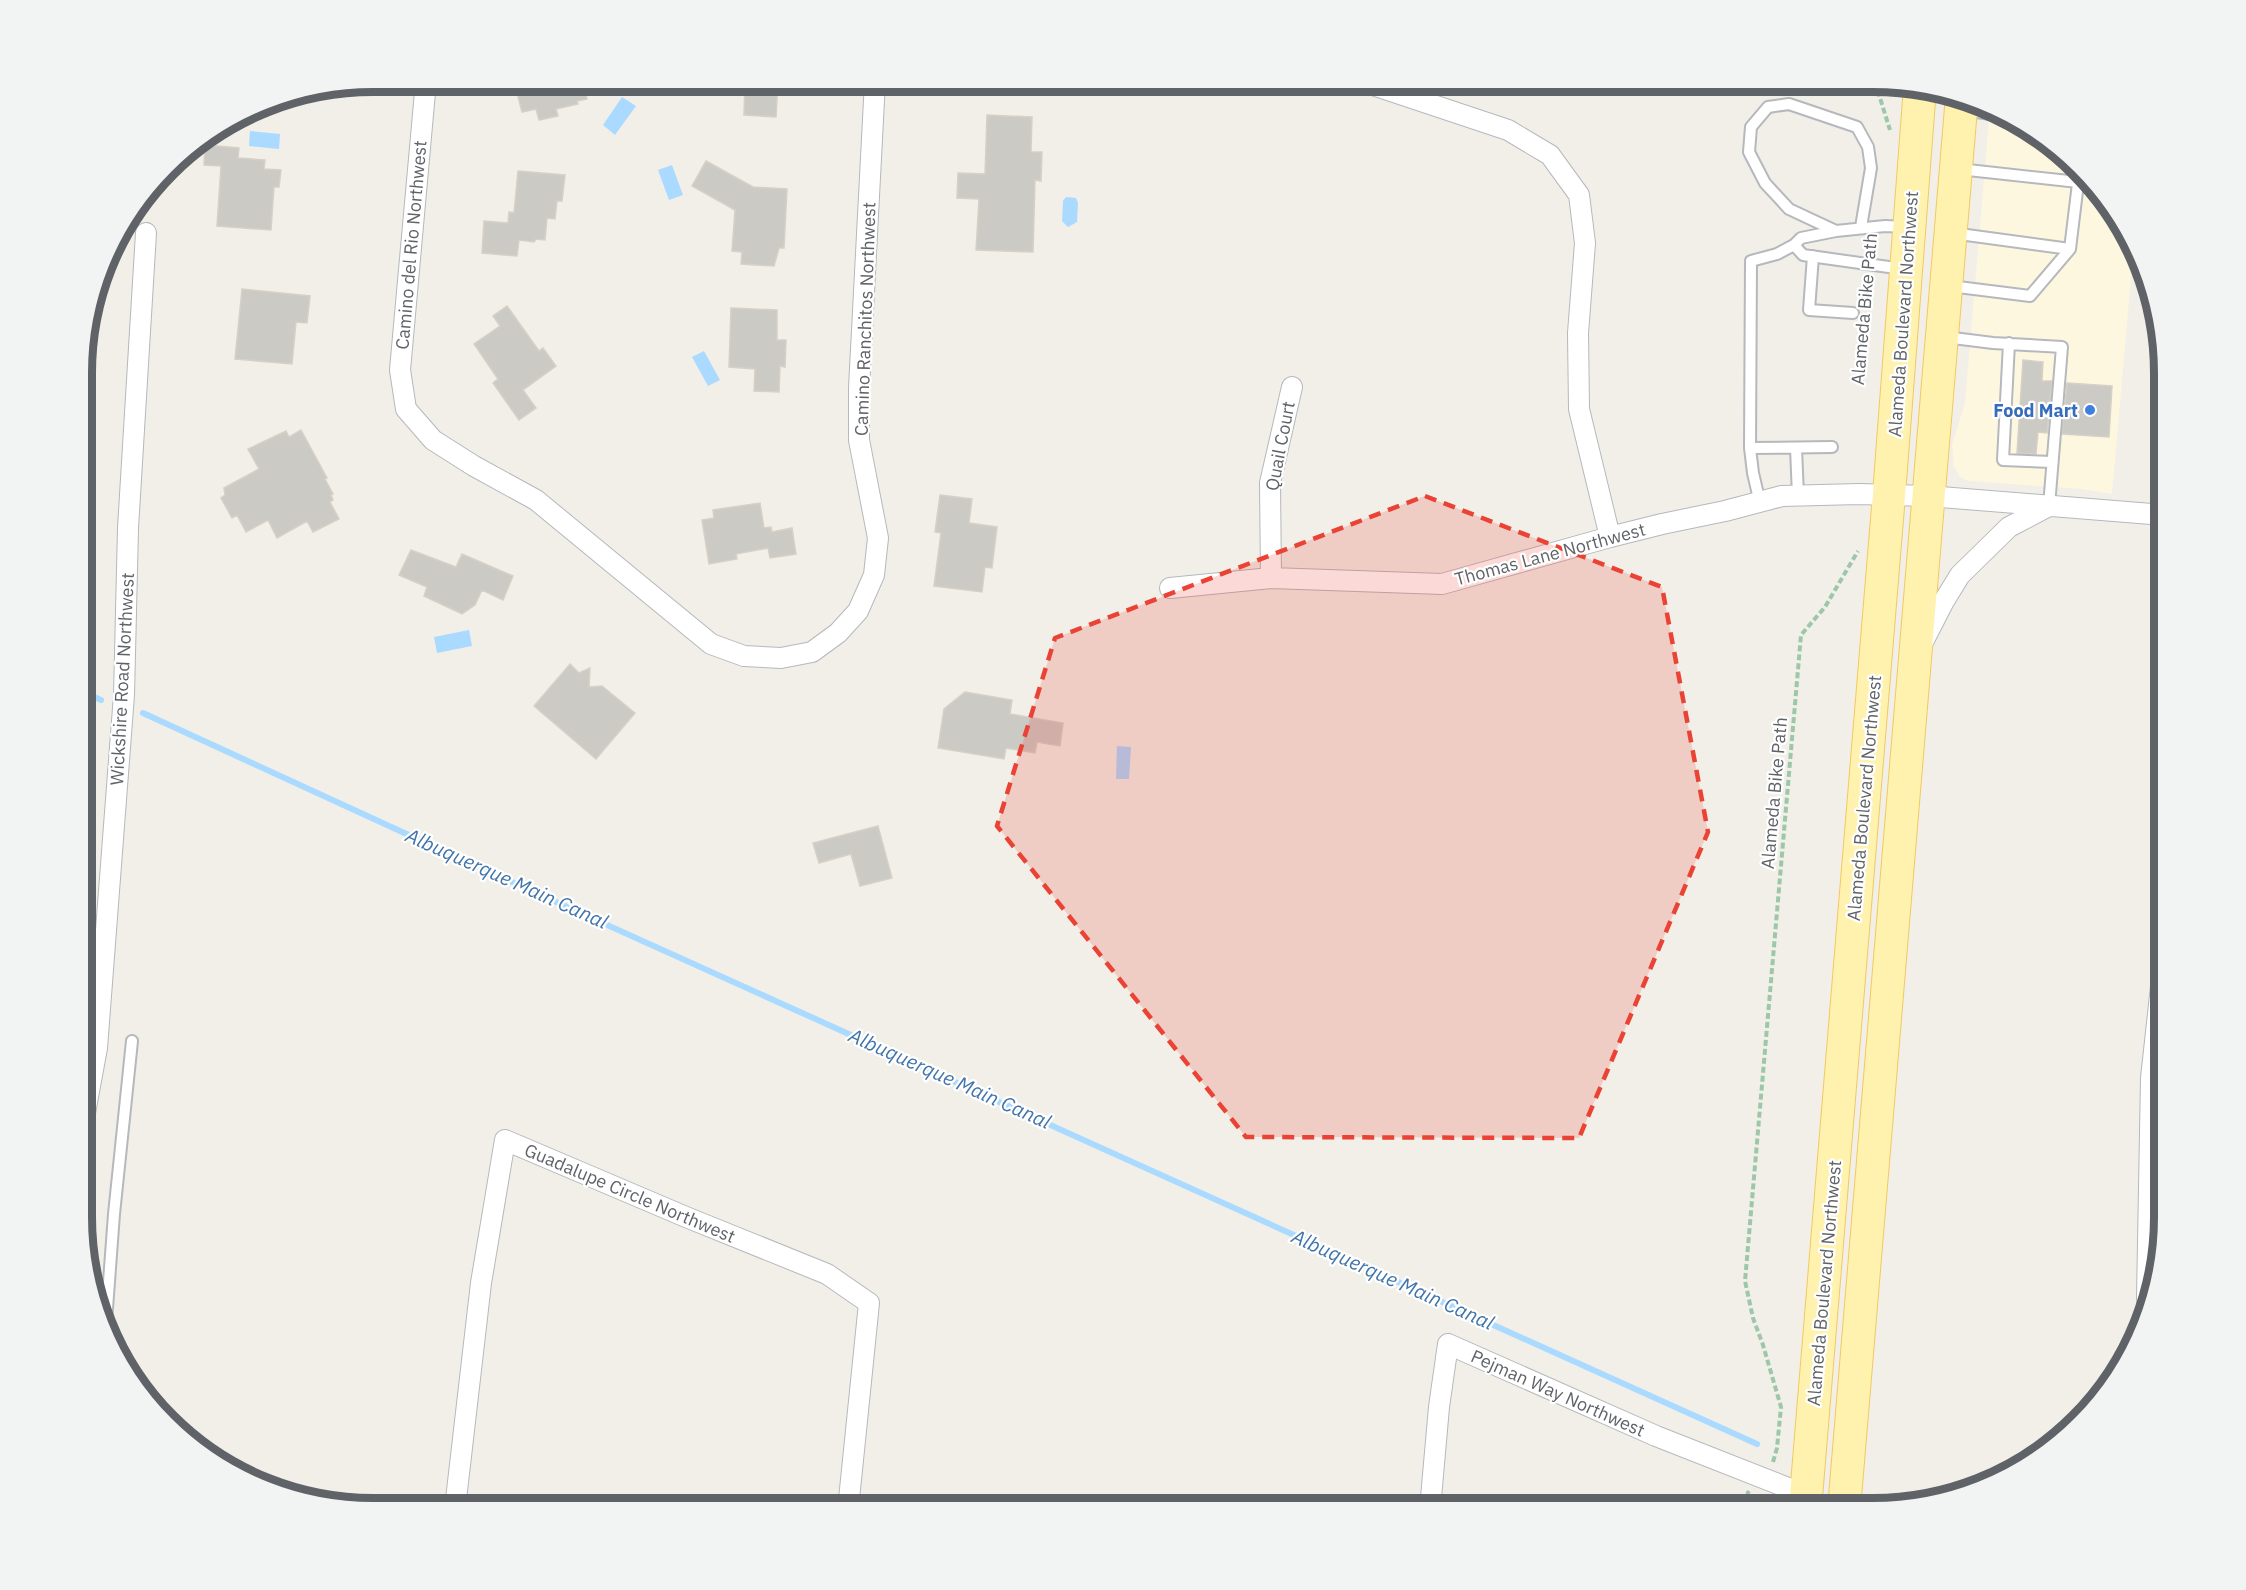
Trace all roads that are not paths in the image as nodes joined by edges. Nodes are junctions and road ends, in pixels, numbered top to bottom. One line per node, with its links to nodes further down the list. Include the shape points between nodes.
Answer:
1 (425, 92): 23 (street, Camino del Rio Northwest, via 400,370)
2 (874, 92): 23 (street, Camino Ranchitos Northwest, via 859,409 859,440 878,538 874,575 858,611 838,633 812,652 781,658 744,656 711,644 536,500 433,440)
3 (1394, 92): 34 (street, via 1508,130 1551,155 1579,195 1585,243 1578,333 1579,409)
4 (1919, 96): 10 (main road, Alameda Boulevard Northwest)
5 (1962, 105): 6 (main road, Alameda Boulevard Northwest)
6 (1956, 168): 7 (lane); 13 (main road, Alameda Boulevard Northwest)
7 (2077, 179)
8 (2078, 179): 15 (lane)
9 (1862, 227): 10 (lane); 11 (lane); 11 (lane, via 1871,168 1868,147 1857,128 1789,104 1768,107 1751,127 1749,152 1765,183 1789,209)
10 (1909, 228): 17 (main road, Alameda Boulevard Northwest)
11 (1836, 231): 14 (lane, via 1801,238)
12 (146, 233): 40 (street, Wickshire Road Northwest, via 128,528 124,695)
13 (1951, 233): 15 (lane); 18 (main road, Alameda Boulevard Northwest)
14 (1794, 245): 16 (lane, via 1803,255); 26 (lane, via 1751,261)
15 (2070, 249): 18 (lane, via 2030,296)
16 (1813, 256): 17 (lane); 19 (lane, via 1809,310)
17 (1906, 270): 28 (main road, Alameda Boulevard Northwest)
18 (1947, 286): 20 (main road, Alameda Boulevard Northwest)
19 (1853, 313)
20 (1942, 336): 21 (lane); 30 (main road, Alameda Boulevard Northwest)
21 (2009, 343): 27 (lane, via 2002,460); 27 (lane, via 2062,347)
22 (1292, 387): 35 (street, Quail Court, via 1269,483)
23 (406, 409)
24 (1796, 447): 25 (lane); 26 (lane); 29 (lane)
25 (1832, 447)
26 (1750, 448): 31 (lane)
27 (2052, 462): 32 (lane)
28 (1889, 495): 29 (street, Thomas Lane Northwest); 30 (street, Thomas Lane Northwest); 41 (main road, Alameda Boulevard Northwest)
29 (1798, 496): 31 (street, Thomas Lane Northwest)
30 (1928, 496): 32 (street, Thomas Lane Northwest); 37 (main road, Alameda Boulevard Northwest)
31 (1760, 502): 34 (street, Thomas Lane Northwest)
32 (2049, 506): 33 (street, Thomas Lane Northwest); 37 (street, via 2009,527 1960,574)
33 (2154, 514)
34 (1610, 537): 35 (street, Thomas Lane Northwest, via 1442,584)
35 (1272, 578): 36 (street, Thomas Lane Northwest)
36 (1170, 588)
37 (1915, 657): 41 (main road, Alameda Boulevard Northwest)
38 (132, 1041): 43 (lane)
39 (2154, 1051): 42 (street)
40 (92, 1075)
41 (1845, 1267): 48 (main road, Alameda Boulevard Northwest)
42 (2147, 1279)
43 (107, 1310)
44 (456, 1498): 45 (street, Guadalupe Circle Northwest, via 481,1283 505,1140 827,1274 869,1303)
45 (849, 1498)
46 (1431, 1498): 47 (street, Pejman Way Northwest, via 1448,1344 1656,1436)
47 (1810, 1498)
48 (1830, 1498)

